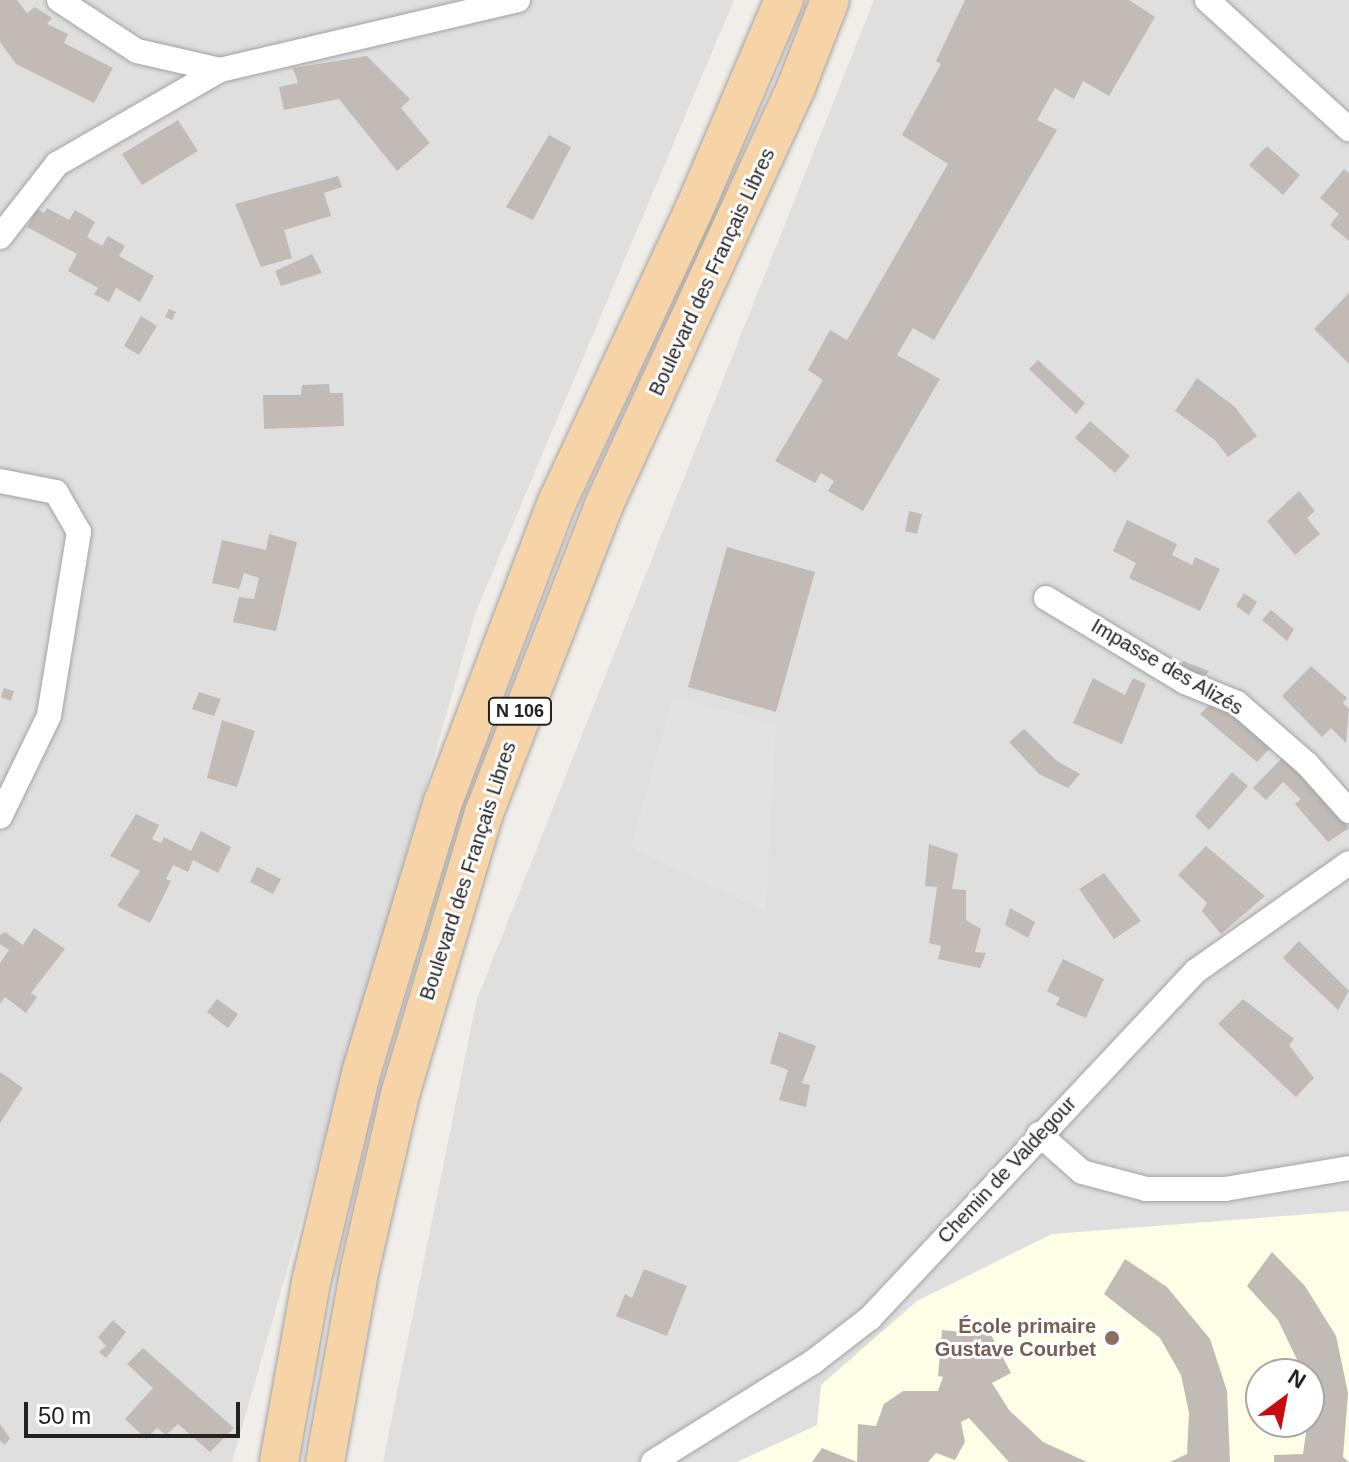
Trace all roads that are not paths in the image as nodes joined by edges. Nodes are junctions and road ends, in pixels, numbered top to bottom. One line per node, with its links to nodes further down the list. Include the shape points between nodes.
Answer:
1 (59, 0): 6 (street, via 137,51)
2 (518, 0): 6 (street)
3 (784, 0): 16 (main road, N 106, via 693,212 558,500 443,802 362,1070 311,1282)
4 (830, 0): 17 (main road, Boulevard des Français Libres / N 106, via 784,114 597,520 484,813 401,1091 360,1268)
5 (1207, 0): 7 (street)
6 (220, 70): 8 (street, via 57,164)
7 (1349, 129)
8 (0, 237)
9 (0, 481): 12 (street, via 56,492 79,532 49,716)
10 (1046, 598): 11 (street, Impasse des Alizés, via 1185,682 1237,703 1307,764)
11 (1349, 811)
12 (0, 817)
13 (1349, 863): 14 (street, Chemin de Valdegour, via 1196,971)
14 (1039, 1134): 15 (street, via 1082,1172 1146,1189 1225,1189); 18 (street, Chemin de Valdegour, via 870,1318 813,1362)
15 (1349, 1168)
16 (279, 1462)
17 (325, 1462)
18 (653, 1462)

